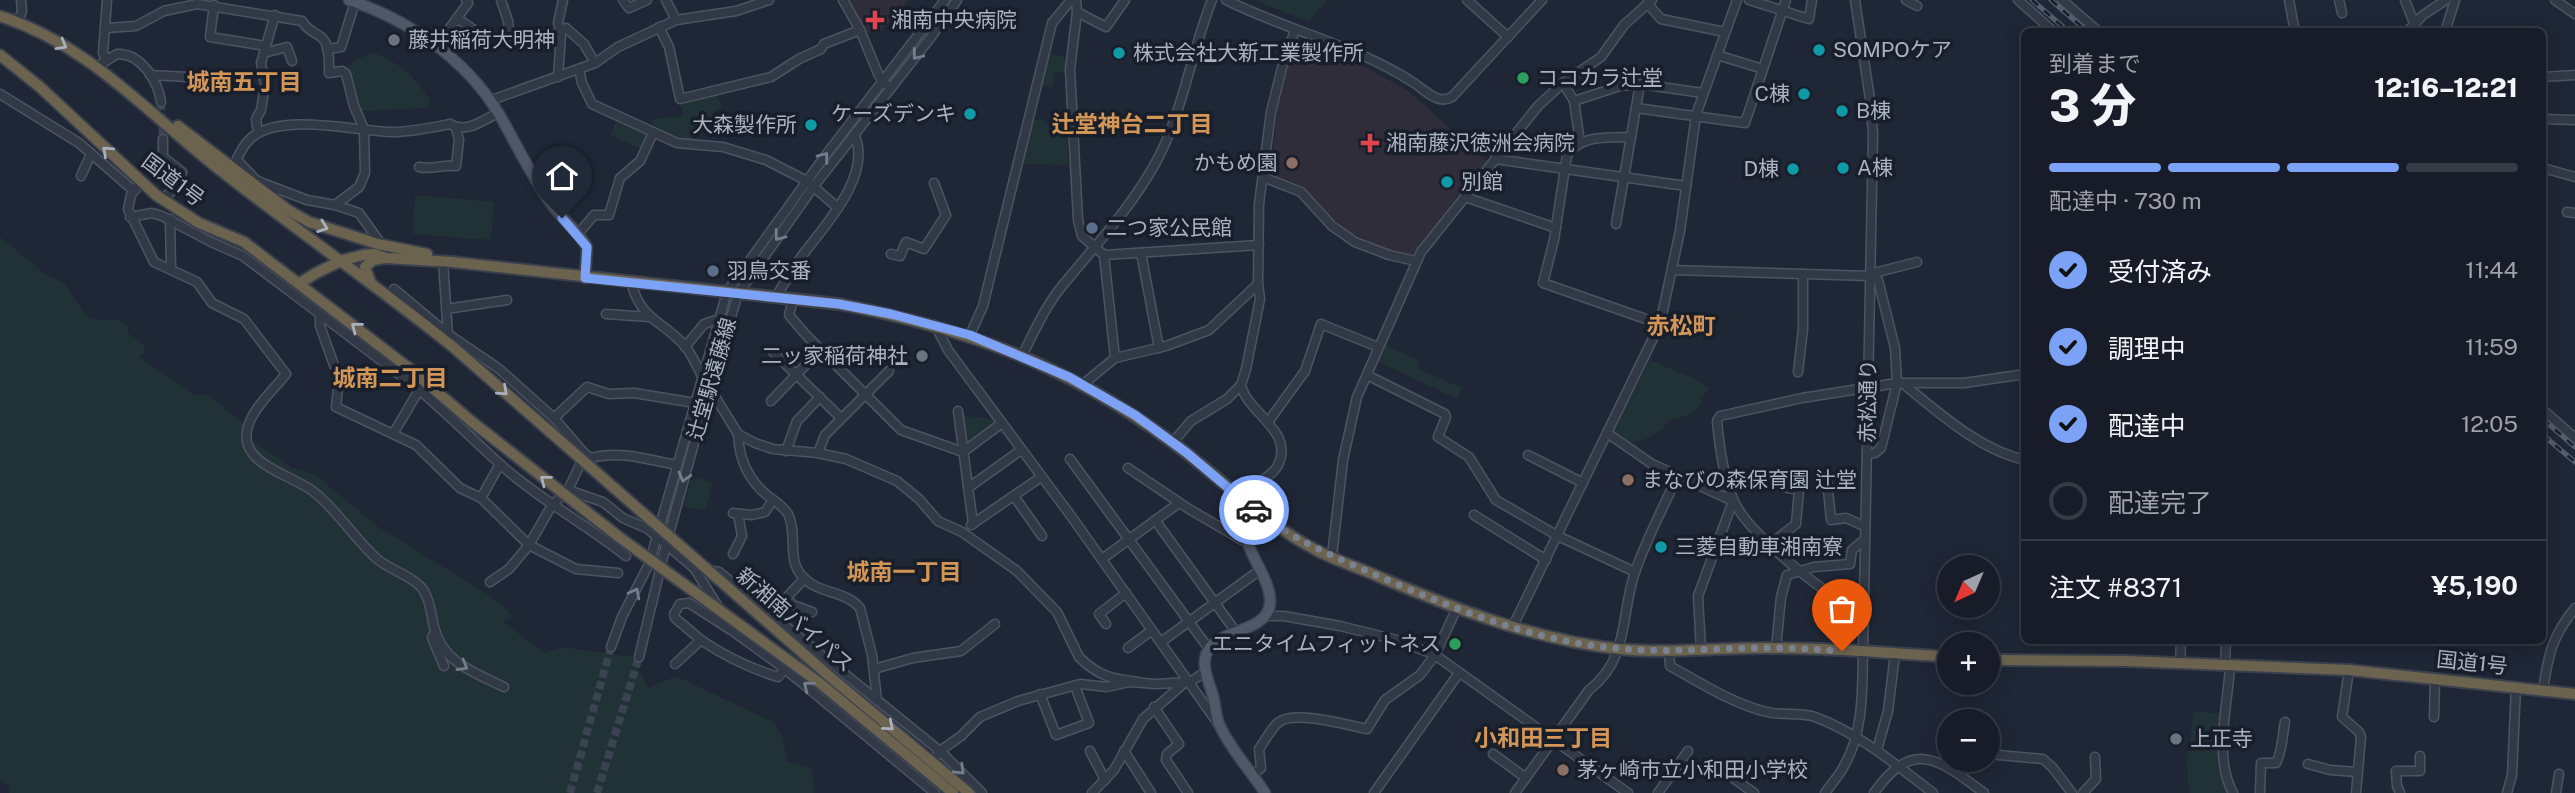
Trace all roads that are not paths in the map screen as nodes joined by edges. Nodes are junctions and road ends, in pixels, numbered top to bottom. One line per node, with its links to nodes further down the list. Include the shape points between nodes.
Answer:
1 (21, 0): 48 (street)
2 (107, 0): 50 (street)
3 (467, 0): 46 (street)
4 (501, 0): 59 (street, via 510,36)
5 (563, 0): 59 (street, via 558,23)
6 (623, 0): 7 (street, via 629,8)
7 (647, 0)
8 (676, 0): 36 (street)
9 (731, 0): 39 (street)
10 (769, 0): 39 (street)
11 (843, 0): 57 (street)
12 (944, 0): 78 (street, 辻堂駅遠藤線)
13 (957, 0): 81 (street, 辻堂駅遠藤線, one-way to 81)
14 (1070, 0): 41 (street); 157 (street, via 1052,23 984,306)
15 (1125, 0): 41 (street, via 1106,27)
16 (1212, 0): 126 (street, via 1166,143 1125,211)
17 (1227, 0): 58 (street)
18 (1467, 0): 61 (street)
19 (1542, 0): 61 (street)
20 (1737, 0): 60 (street)
21 (1749, 0): 40 (street)
22 (1786, 0): 40 (street)
23 (1812, 0): 40 (street, via 1809,19)
24 (1856, 0): 138 (street, 赤松通り, via 1872,116)
25 (1906, 0): 38 (street)
26 (2018, 0): 52 (street)
27 (2063, 0): 53 (street)
28 (2289, 0): 54 (street)
29 (2339, 0): 42 (street)
30 (2405, 0): 49 (street)
31 (2446, 0): 49 (street)
32 (2455, 0): 56 (street)
33 (2555, 0): 43 (street)
34 (352, 1): 63 (main road, via 397,20); 64 (street, via 341,47)
35 (1649, 1): 60 (street, via 1661,19); 79 (street, via 1601,57)
36 (666, 2): 47 (street)
37 (214, 5): 44 (street); 50 (street, via 159,13 136,26); 65 (street, via 210,37)
38 (1917, 6)
39 (736, 10): 47 (street)
40 (1783, 11): 72 (street)
41 (1077, 12): 126 (street, via 1070,69 1073,155 1078,220 1082,236)
42 (2342, 13)
43 (2575, 14)
44 (275, 15): 64 (street, via 302,21 324,39); 65 (street)
45 (0, 16): 48 (highway, 国道1号)
46 (457, 18): 62 (street); 63 (street)
47 (676, 20): 51 (street)
48 (18, 22): 69 (highway, 国道1号, one-way to 69)
49 (2414, 23): 55 (street)
50 (107, 27): 69 (street)
51 (659, 27): 57 (street, via 669,47 680,99 776,75 824,44); 70 (street)
52 (2050, 28)
53 (2094, 28)
54 (2294, 28)
55 (2410, 28)
56 (2446, 28)
57 (860, 30): 78 (street)
58 (1295, 30): 61 (street, via 1350,48 1442,100 1452,97); 108 (street, via 1274,96)
59 (563, 31): 70 (street, via 584,44); 77 (street)
60 (1725, 32): 67 (street)
61 (1507, 37)
62 (485, 38)
63 (437, 46): 84 (main road)
64 (327, 48): 94 (street, via 329,72 346,74)
65 (265, 50): 68 (street, via 287,47); 95 (street)
66 (0, 55): 114 (highway, 国道1号, one-way to 66, via 40,87)
67 (1717, 55): 72 (street); 82 (street)
68 (292, 61)
69 (101, 63): 73 (street, via 125,54); 87 (highway, 国道1号)
70 (595, 63): 71 (street)
71 (579, 69): 77 (street); 96 (street, via 592,104)
72 (1763, 69): 90 (street, via 1745,122)
73 (150, 75): 76 (street); 86 (street)
74 (2575, 75): 75 (street)
75 (2546, 76)
76 (188, 77)
77 (558, 77): 84 (street)
78 (883, 81): 81 (street); 111 (street, 辻堂駅遠藤線, one-way to 78)
79 (1563, 83): 85 (street); 102 (street)
80 (1640, 84): 82 (street); 85 (street); 88 (street)
81 (891, 89): 97 (street, 辻堂駅遠藤線)
82 (1703, 93): 90 (street)
83 (0, 94): 101 (street)
84 (489, 101): 89 (main road)
85 (1574, 101): 100 (street)
86 (161, 102)
87 (146, 106): 103 (highway, 国道1号); 131 (highway, 国道1号, via 220,170)
88 (1636, 108): 90 (street); 98 (street)
89 (498, 113): 93 (street, via 476,125); 123 (main road, via 548,200)
90 (1696, 115): 113 (street)
91 (2546, 119): 92 (street)
92 (2575, 120)
93 (456, 128): 94 (street, via 450,124 412,131); 104 (street, via 456,166)
94 (364, 129): 95 (street, via 300,124); 117 (street, via 364,178)
95 (258, 133): 103 (street)
96 (653, 133): 111 (street, via 682,145 723,147 766,160); 123 (street, via 643,157 620,178 608,215 594,215)
97 (855, 136): 111 (street, 辻堂駅遠藤線); 118 (street, via 859,162)
98 (1631, 137): 100 (street); 109 (street)
99 (163, 139): 115 (street, via 163,156 182,172 179,186)
100 (1580, 142): 105 (street, via 1567,155)
101 (91, 154): 107 (street); 114 (street)
102 (1495, 159): 105 (street); 116 (street)
103 (235, 164): 117 (street, via 265,184); 124 (highway, 国道1号, one-way to 124, via 288,210 309,222)
104 (419, 167)
105 (1564, 169): 109 (street); 122 (street)
106 (2546, 169): 110 (street)
107 (81, 176)
108 (1263, 177): 125 (street); 132 (street, via 1301,192 1332,226 1356,242)
109 (1624, 177): 113 (street); 121 (street)
110 (2575, 177)
111 (811, 183): 118 (street); 145 (street, 辻堂駅遠藤線)
112 (934, 183): 128 (street, via 946,215 925,249 906,242 900,256)
113 (1686, 186): 136 (street)
114 (137, 187): 119 (street, via 128,209); 142 (highway, 国道1号, via 199,223 244,242)
115 (168, 194)
116 (1465, 197): 122 (street); 132 (street)
117 (335, 205): 124 (street, via 362,216)
118 (838, 208): 146 (street)
119 (130, 217): 120 (street, via 152,213); 135 (street, via 154,262)
120 (170, 218): 135 (street); 150 (street, via 243,256)
121 (1616, 223)
122 (1556, 228): 154 (street, via 1543,283)
123 (578, 234): 139 (main road, via 587,247)
124 (378, 244): 133 (highway, 国道1号, via 445,257)
125 (1259, 245): 127 (street); 143 (street)
126 (1094, 247): 129 (street); 163 (street, via 1052,300)
127 (1141, 253): 129 (street); 160 (street)
128 (891, 254)
129 (1104, 255): 164 (street)
130 (386, 258): 131 (highway, 国道1号, via 363,254); 133 (highway, 国道1号); 140 (highway, via 365,267)
131 (343, 260): 140 (highway, 新湘南バイパス); 142 (highway, 国道1号)
132 (1416, 261): 159 (street)
133 (447, 262): 139 (highway, 国道1号); 149 (street)
134 (1917, 262): 138 (street)
135 (171, 269): 256 (street, via 197,282 212,303 244,319 286,374 252,416 247,442 252,453 314,492 377,559 419,585 429,602)
136 (1672, 270): 137 (street); 154 (street)
137 (1803, 274): 138 (street); 166 (street)
138 (1870, 275): 171 (street, via 1881,285); 175 (street, 赤松通り)
139 (585, 278): 141 (highway, 国道1号)
140 (370, 281): 327 (highway, 新湘南バイパス, one-way to 327, bridge, via 452,346)
141 (631, 282): 145 (highway, 国道1号); 152 (street)
142 (300, 284): 326 (highway, 新湘南バイパス, one-way to 142, bridge, via 821,684 619,537)
143 (1258, 284): 160 (street, via 1209,330); 173 (street, via 1259,312)
144 (394, 289): 156 (street)
145 (733, 293): 146 (highway, 国道1号); 153 (street, 辻堂駅遠藤線); 174 (street, 辻堂駅遠藤線)
146 (775, 298): 148 (highway, 国道1号)
147 (507, 300): 149 (street)
148 (793, 300): 155 (highway, 国道1号, via 839,304); 161 (street, via 789,315)
149 (446, 309): 156 (street)
150 (320, 314): 176 (street); 187 (street, via 339,379 337,407)
151 (606, 314): 152 (street)
152 (649, 317): 158 (street)
153 (719, 319): 158 (street, via 704,324); 170 (street, 辻堂駅遠藤線)
154 (1660, 324): 188 (street)
155 (936, 325): 157 (highway, 国道1号); 186 (street, via 948,350)
156 (448, 334): 183 (street, via 498,368)
157 (970, 335): 163 (highway, 国道1号)
158 (685, 347): 170 (street)
159 (1378, 347): 167 (street); 185 (street, via 1321,324 1305,371)
160 (1159, 348): 164 (street)
161 (820, 350): 168 (street); 177 (street)
162 (773, 352): 168 (street)
163 (1022, 356): 172 (highway, 国道1号)
164 (1115, 358): 172 (street)
165 (889, 372): 177 (street)
166 (1798, 372)
167 (1367, 374): 224 (street, via 1445,414 1437,437 1469,457 1490,495); 234 (street, via 1343,460)
168 (796, 375): 178 (street); 179 (street)
169 (2021, 375): 171 (street, via 1964,383)
170 (702, 377): 174 (street); 180 (street, 辻堂駅遠藤線)
171 (1899, 383): 175 (street); 197 (street, via 1881,448); 200 (street, via 1954,427)
172 (1082, 385): 191 (highway, 国道1号)
173 (1241, 385): 185 (street); 191 (street, via 1217,407 1191,421)
174 (709, 387): 189 (street); 230 (street, 辻堂駅遠藤線, one-way to 230)
175 (1869, 387): 197 (street, 赤松通り); 214 (street, via 1720,416 1719,441)
176 (419, 390): 187 (street); 201 (street)
177 (866, 394): 184 (street); 194 (street, via 901,430)
178 (820, 397): 184 (street); 193 (street, via 797,421)
179 (771, 401)
180 (695, 403): 183 (street, via 634,393 609,394 587,387); 202 (street, 辻堂駅遠藤線)
181 (958, 411): 194 (street)
182 (2546, 413): 190 (street)
183 (554, 418): 196 (street)
184 (841, 418): 195 (street, via 825,435)
185 (1268, 422): 216 (street, via 1278,435 1281,456 1274,472 1259,482)
186 (1002, 423): 192 (street); 194 (street)
187 (393, 433): 212 (street, via 421,449 460,488)
188 (1607, 433): 205 (street); 207 (street)
189 (738, 434): 193 (street, via 765,448); 213 (street, via 745,467)
190 (2575, 438)
191 (1173, 442): 216 (highway, 国道1号)
192 (1021, 450): 204 (street); 209 (street)
193 (786, 451): 195 (street)
194 (963, 452): 209 (street)
195 (818, 453): 222 (street, via 889,476 914,494 938,522)
196 (585, 454): 202 (street, via 591,458 618,454); 210 (street)
197 (1867, 454): 221 (street, 赤松通り)
198 (1528, 455): 207 (street)
199 (1070, 459): 226 (street)
200 (2021, 459)
201 (500, 464): 212 (street); 217 (street)
202 (677, 465): 225 (street, 辻堂駅遠藤線)
203 (1128, 468): 215 (street)
204 (1041, 477): 211 (street); 235 (street)
205 (1677, 477): 214 (street); 239 (street)
206 (1827, 480): 221 (street, via 1831,520 1846,518)
207 (1583, 483): 224 (street)
208 (1773, 485): 231 (street, via 1799,491 1796,524)
209 (968, 488): 220 (street)
210 (568, 490): 217 (street); 225 (street, via 603,502)
211 (1014, 496): 220 (street); 223 (street)
212 (481, 498): 229 (street)
213 (773, 500): 232 (street, via 765,512 736,513 742,536); 242 (street, via 787,512 794,560)
214 (1733, 501): 231 (street); 269 (street, via 1698,596)
215 (1179, 503): 219 (street); 228 (street)
216 (1247, 504): 228 (main road); 234 (highway, 国道1号, via 1296,539)
217 (552, 505): 229 (street); 233 (street)
218 (1474, 515): 236 (street)
219 (1155, 520): 226 (street); 245 (street)
220 (973, 524): 222 (street)
221 (1864, 526): 227 (street, 赤松通り)
222 (962, 532): 286 (street, via 1017,570 1057,612 1084,662 1107,678)
223 (1042, 536)
224 (1558, 536): 236 (street); 239 (street)
225 (657, 537): 230 (street); 263 (street, 辻堂駅遠藤線, one-way to 225)
226 (1128, 539): 235 (street); 251 (street)
227 (1864, 540): 240 (street, via 1852,550 1850,564); 249 (street, 赤松通り)
228 (1247, 543): 238 (main road)
229 (528, 545): 241 (street, via 576,569); 243 (street, via 509,569)
230 (666, 545): 237 (street); 274 (street, 辻堂駅遠藤線)
231 (1769, 545): 240 (street)
232 (733, 554)
233 (626, 556)
234 (1332, 556): 247 (highway, 国道1号)
235 (1102, 559): 244 (street)
236 (1546, 560): 254 (street)
237 (694, 568): 257 (street); 292 (street, via 719,572)
238 (1260, 570): 245 (street); 250 (main road, via 1270,590)
239 (1635, 572): 267 (street)
240 (1803, 572): 249 (street); 265 (street, via 1787,575)
241 (618, 573)
242 (804, 579): 248 (street, via 786,598); 281 (street, via 858,605)
243 (490, 582)
244 (1126, 593): 253 (street, via 1098,614); 255 (street)
245 (1215, 603): 251 (street); 258 (street)
246 (2575, 608): 291 (street, via 2553,639)
247 (1456, 610): 254 (highway, 国道1号); 272 (street)
248 (812, 612)
249 (1865, 615): 270 (street, 赤松通り)
250 (1266, 616): 258 (main road); 272 (street, via 1340,626)
251 (1188, 622): 260 (street); 266 (street)
252 (995, 624): 281 (street, via 961,651)
253 (1106, 624)
254 (1512, 628): 267 (highway, 国道1号)
255 (1152, 630): 260 (street); 264 (street)
256 (435, 631): 278 (street, via 432,638); 289 (street, one-way to 289, via 442,649 455,662)
257 (734, 632): 259 (street, via 689,603 680,604 675,618); 280 (street)
258 (1236, 632): 266 (main road)
259 (701, 640): 276 (street); 280 (street, via 750,669 778,677)
260 (1161, 642): 287 (street)
261 (2180, 644): 277 (street)
262 (2226, 644): 279 (street)
263 (611, 647)
264 (1128, 648)
265 (1776, 648): 269 (highway, 国道1号); 270 (highway, 国道1号)
266 (1209, 649): 283 (main road)
267 (1620, 649): 268 (highway, 国道1号); 302 (street)
268 (1669, 650): 269 (highway, 国道1号); 301 (street, via 1670,666 1717,691 1770,713 1817,718)
269 (1701, 650)
270 (1864, 652): 271 (highway, 国道1号); 301 (street, 赤松通り)
271 (1895, 654): 273 (highway, 国道1号); 303 (street, via 1888,711)
272 (1435, 655): 284 (street); 319 (street, via 1420,675 1385,700 1367,729 1300,717 1281,720 1259,749 1261,768)
273 (1937, 656)
274 (639, 657)
275 (2000, 660): 277 (highway, 国道1号)
276 (675, 664)
277 (2180, 664): 279 (highway, 国道1号)
278 (444, 666)
279 (2227, 666): 282 (highway, 国道1号); 343 (street, via 2223,757)
280 (785, 669): 297 (street, one-way to 280)
281 (874, 669): 295 (street)
282 (2349, 670): 285 (highway, 国道1号); 317 (street, via 2342,717 2361,737)
283 (1205, 672): 287 (street); 300 (main road)
284 (1459, 673): 302 (street); 332 (street)
285 (2435, 679): 290 (highway, 国道1号); 298 (street)
286 (1139, 682): 287 (street); 288 (street)
287 (1187, 683): 296 (street); 300 (street)
288 (1075, 686): 293 (street); 293 (street, via 1089,723 1056,735)
289 (504, 687)
290 (2516, 687): 291 (highway, 国道1号); 324 (street, via 2512,775)
291 (2543, 691): 294 (highway, 国道1号)
292 (866, 692): 295 (street); 297 (street)
293 (1040, 694): 304 (street, via 990,711)
294 (2575, 694)
295 (877, 700): 304 (street)
296 (1154, 707): 306 (street, via 1136,727); 330 (street, via 1179,744 1166,760)
297 (845, 716): 321 (street)
298 (2434, 717)
299 (2285, 722): 344 (street, via 2276,763 2261,763)
300 (1219, 725): 319 (main road)
301 (1855, 739): 303 (street); 337 (street, 赤松通り)
302 (1553, 740): 320 (street); 334 (street)
303 (1877, 750): 314 (street)
304 (940, 751): 321 (street); 328 (street, one-way to 328)
305 (1090, 751): 322 (street)
306 (1124, 751): 322 (street); 323 (street)
307 (1688, 751): 335 (street)
308 (1493, 754): 320 (street)
309 (2000, 755): 341 (street, via 2043,759)
310 (2420, 756): 346 (street, via 2420,771 2396,771)
311 (2095, 757): 342 (street, via 2096,779)
312 (1937, 763): 314 (street, via 1917,760)
313 (2308, 764): 317 (street)
314 (1896, 766): 338 (street); 339 (street)
315 (1722, 770): 336 (street)
316 (1956, 772): 340 (street)
317 (2357, 772): 345 (street)
318 (2559, 774): 348 (street)
319 (1253, 775): 331 (main road)
320 (1526, 778): 333 (street)
321 (920, 780): 325 (street)
322 (1105, 780): 329 (street)
323 (1146, 791)
324 (2507, 791): 347 (street)
325 (935, 793)
326 (953, 793)
327 (969, 793)
328 (982, 793)
329 (1093, 793)
330 (1188, 793)
331 (1265, 793)
332 (1374, 793)
333 (1515, 793)
334 (1628, 793)
335 (1658, 793)
336 (1754, 793)
337 (1825, 793)
338 (1874, 793)
339 (1933, 793)
340 (1984, 793)
341 (2072, 793)
342 (2083, 793)
343 (2233, 793)
344 (2260, 793)
345 (2356, 793)
346 (2400, 793)
347 (2517, 793)
348 (2556, 793)

